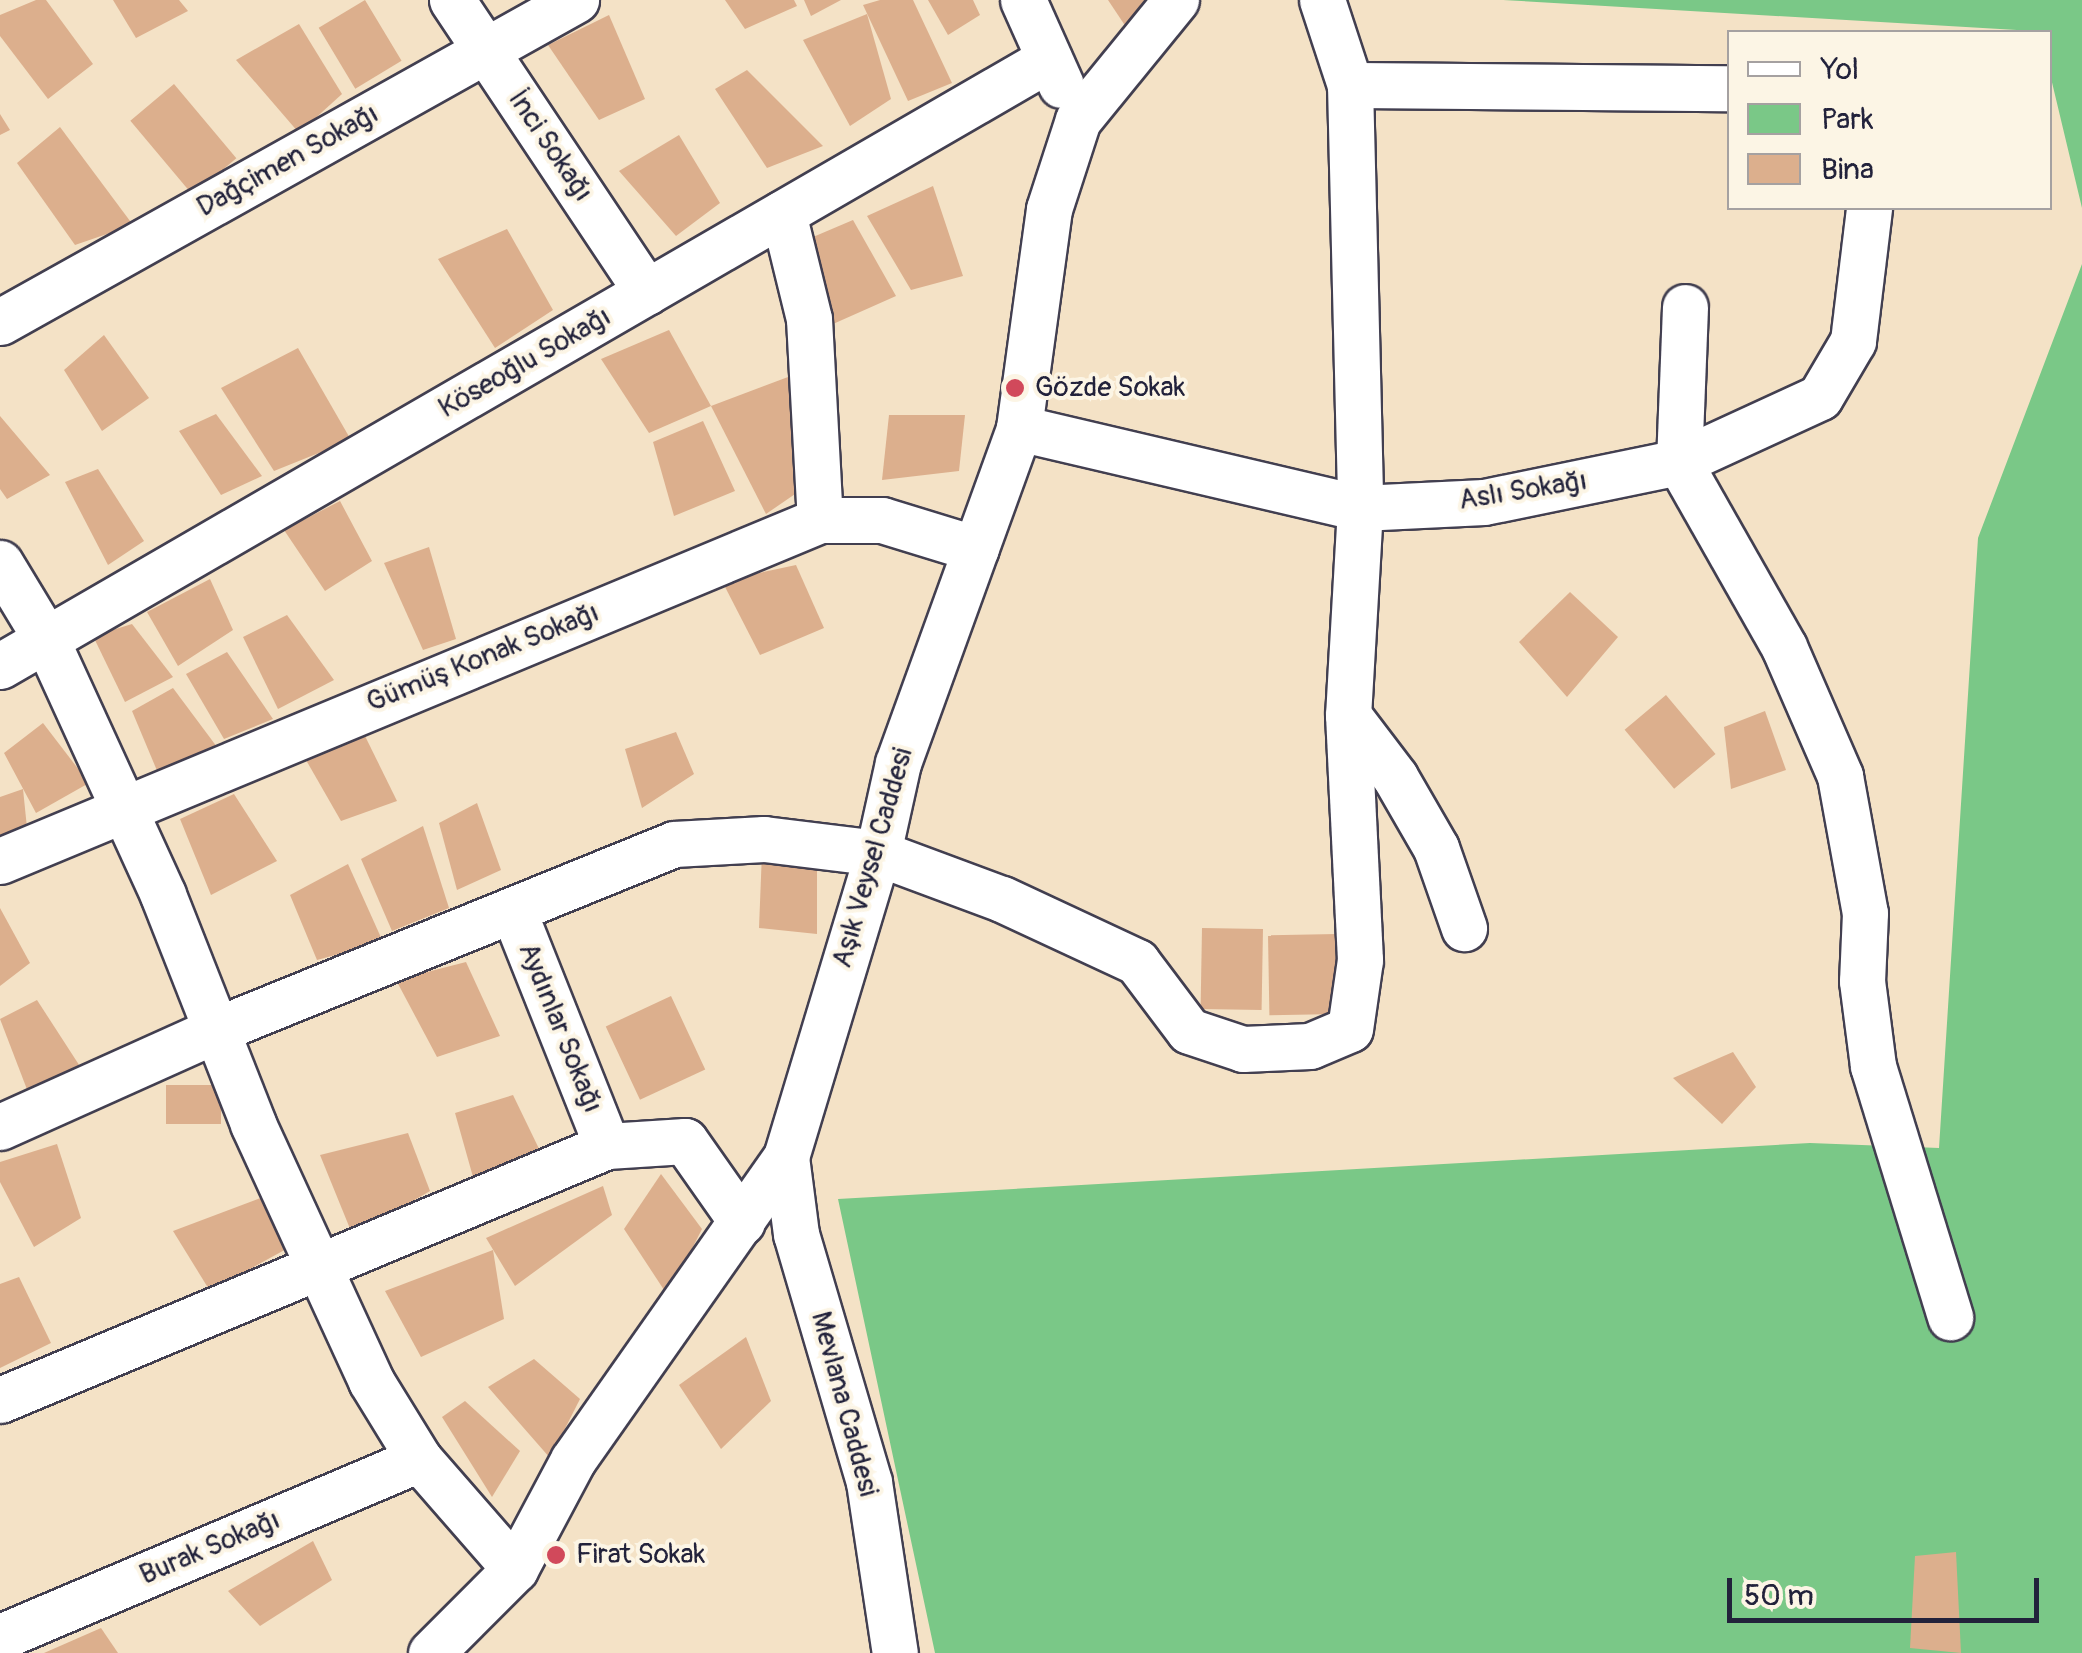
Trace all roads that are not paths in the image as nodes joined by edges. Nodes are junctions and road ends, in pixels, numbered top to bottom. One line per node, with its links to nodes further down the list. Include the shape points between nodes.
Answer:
1 (452, 0): 6 (street, İnci Sokağı)
2 (576, 0): 6 (street, Dağçimen Sokağı)
3 (1022, 0): 7 (street)
4 (1176, 0): 10 (street, Aşık Veysel Caddesi)
5 (1322, 0): 8 (street)
6 (486, 51): 13 (street, İnci Sokağı); 15 (street, Dağçimen Sokağı)
7 (1049, 59): 10 (street); 12 (street, Köseoğlu Sokağı)
8 (1350, 85): 9 (street); 18 (street)
9 (1727, 88)
10 (1078, 120): 16 (street, Aşık Veysel Caddesi, via 1049,209)
11 (1869, 210): 17 (street, Aslı Sokağı, via 1853,341 1820,397)
12 (784, 213): 13 (street, Köseoğlu Sokağı); 19 (street, via 808,318)
13 (647, 292): 22 (street, Köseoğlu Sokağı)
14 (1685, 308): 17 (street)
15 (0, 322)
16 (1019, 428): 18 (street, Aslı Sokağı); 20 (street, Aşık Veysel Caddesi)
17 (1680, 462): 18 (street, Aslı Sokağı, via 1484,502); 36 (street, via 1784,647 1840,776 1865,912 1862,981 1872,1066)
18 (1360, 508): 24 (street)
19 (820, 520): 20 (street, Gümüş Konak Sokağı, via 882,520); 25 (street, Gümüş Konak Sokağı)
20 (976, 550): 26 (street, Aşık Veysel Caddesi, via 898,763)
21 (0, 563): 22 (street)
22 (46, 640): 23 (street, Köseoğlu Sokağı); 25 (street)
23 (0, 666)
24 (1348, 715): 26 (street, via 1360,960 1350,1029 1310,1046 1243,1049 1188,1031 1137,962); 29 (street, via 1436,848)
25 (122, 806): 27 (street, Gümüş Konak Sokağı); 30 (street)
26 (878, 853): 28 (street, via 764,838 674,844); 33 (street, Aşık Veysel Caddesi)
27 (0, 861)
28 (513, 910): 30 (street); 32 (street, Aydınlar Sokağı)
29 (1464, 928)
30 (216, 1030): 31 (street); 35 (street)
31 (0, 1127)
32 (606, 1146): 34 (street, via 685,1141); 35 (street)
33 (786, 1158): 34 (street, Aşık Veysel Caddesi); 42 (street, Mevlana Caddesi, via 796,1234 869,1482)
34 (742, 1222): 39 (street, Aşık Veysel Caddesi, via 573,1460)
35 (318, 1265): 37 (street); 38 (street, via 371,1382)
36 (1950, 1317)
37 (0, 1400)
38 (419, 1459): 39 (street); 40 (street, Burak Sokağı)
39 (516, 1569): 41 (street, Aşık Veysel Caddesi)
40 (0, 1636)
41 (431, 1653)
42 (895, 1653)

